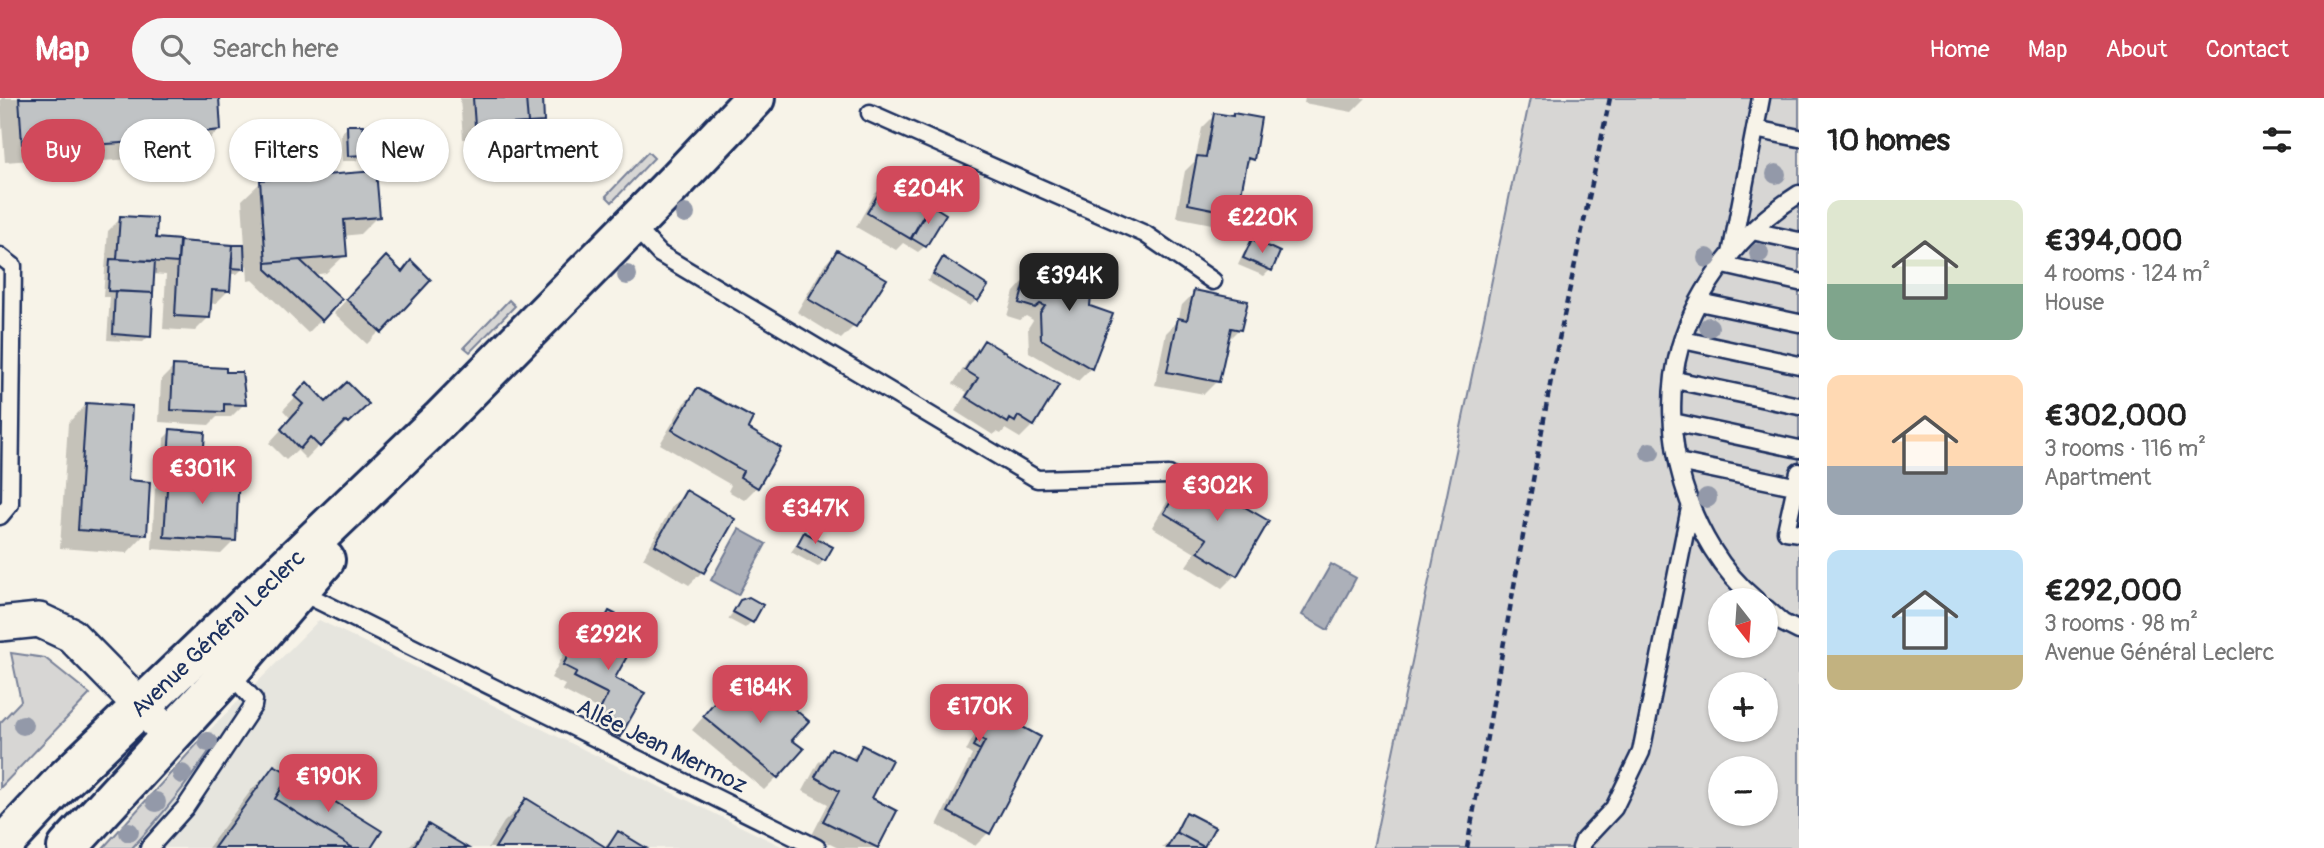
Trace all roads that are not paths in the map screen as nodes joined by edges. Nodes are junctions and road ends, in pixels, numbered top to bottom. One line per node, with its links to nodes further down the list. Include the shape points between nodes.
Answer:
1 (755, 98): 7 (main road, Avenue Général Leclerc)
2 (1761, 98): 4 (lane)
3 (870, 113): 12 (lane, via 1144,234)
4 (1755, 129): 5 (lane); 11 (lane)
5 (1799, 138)
6 (1799, 194): 8 (lane)
7 (633, 225): 20 (main road, Avenue Général Leclerc); 24 (lane, via 660,254 1037,479)
8 (1752, 231): 9 (lane); 11 (lane)
9 (1799, 241)
10 (0, 256): 27 (lane, via 13,266 10,503)
11 (1727, 261): 13 (lane); 14 (lane)
12 (1213, 281)
13 (1799, 282)
14 (1699, 302): 15 (lane); 16 (lane)
15 (1799, 323)
16 (1683, 340): 17 (lane); 18 (lane)
17 (1799, 365)
18 (1675, 380): 19 (lane); 21 (lane)
19 (1799, 407)
20 (440, 420): 30 (main road, Avenue Général Leclerc); 35 (main road, Avenue Général Leclerc)
21 (1673, 422): 22 (lane); 23 (lane)
22 (1799, 449)
23 (1678, 462): 25 (lane); 26 (lane)
24 (1169, 475)
25 (1798, 481): 28 (lane, via 1786,531)
26 (1690, 508): 29 (lane); 41 (lane, via 1641,752 1614,808)
27 (0, 516)
28 (1799, 533)
29 (1742, 588)
30 (299, 591): 34 (main road, Avenue Général Leclerc); 40 (lane, Allée Jean Mermoz)
31 (1778, 619): 33 (lane)
32 (0, 624): 35 (street, via 39,620 71,635)
33 (1799, 631)
34 (229, 672): 36 (main road, Avenue Général Leclerc); 39 (lane, via 254,700 253,706 185,808)
35 (142, 707): 36 (street); 37 (main road, Avenue Général Leclerc)
36 (170, 736): 38 (main road, Avenue Général Leclerc)
37 (0, 848)
38 (67, 848)
39 (149, 848)
40 (817, 848)
41 (1581, 848)

